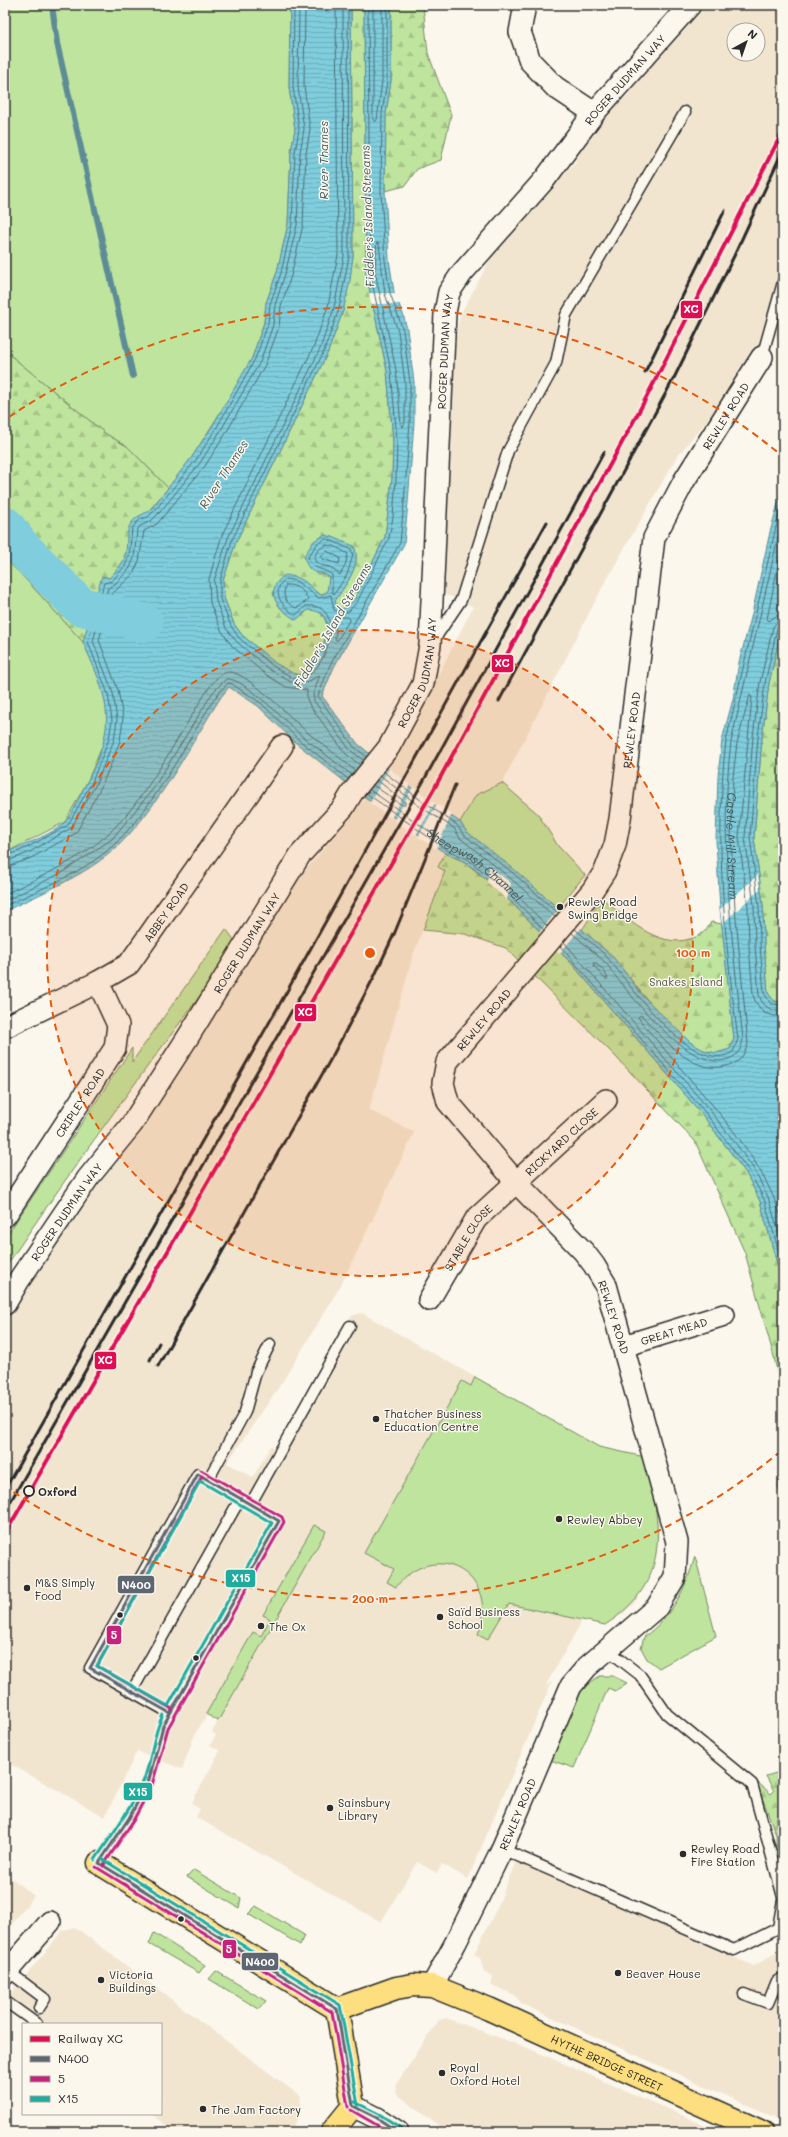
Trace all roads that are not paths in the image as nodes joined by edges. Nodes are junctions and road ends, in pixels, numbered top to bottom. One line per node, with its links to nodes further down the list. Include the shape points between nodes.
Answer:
1 (525, 5): 4 (street, via 520,32 530,61 555,87)
2 (690, 5): 4 (street, ROGER DUDMAN WAY)
3 (685, 112): 7 (lane, via 566,315 556,363 508,450 461,600)
4 (594, 113): 7 (street, ROGER DUDMAN WAY, via 545,179 462,273 449,292 445,313)
5 (783, 282): 6 (lane)
6 (762, 357): 12 (street, REWLEY ROAD, via 684,481 654,538 615,845 605,871 592,891 447,1062 443,1083 448,1102)
7 (430, 645): 15 (street, ROGER DUDMAN WAY, via 423,684 389,747 343,808 300,855 132,1124 88,1178)
8 (282, 746): 9 (street, ABBEY ROAD, via 129,964)
9 (98, 982): 10 (street, ABBEY ROAD); 13 (street, CRIPLEY ROAD, via 118,1025 115,1048)
10 (5, 1027)
11 (606, 1100): 12 (street, RICKYARD CLOSE)
12 (516, 1182): 14 (street, STABLE CLOSE, via 476,1219); 19 (street, REWLEY ROAD, via 594,1264 606,1285)
13 (5, 1216)
14 (429, 1300)
15 (5, 1304)
16 (724, 1315): 19 (street, GREAT MEAD)
17 (350, 1326): 22 (lane)
18 (270, 1344): 20 (lane, via 256,1372 245,1412)
19 (624, 1346): 23 (street, REWLEY ROAD, via 677,1542 675,1577 657,1607)
20 (208, 1480): 21 (lane); 24 (lane, via 198,1474 90,1668)
21 (240, 1499): 22 (lane); 24 (lane)
22 (250, 1504): 25 (lane, via 279,1521)
23 (608, 1650): 26 (street, REWLEY ROAD, via 587,1667 571,1686); 28 (lane, via 640,1675 667,1714 752,1784)
24 (132, 1691): 25 (lane)
25 (170, 1712): 27 (lane, via 163,1726 148,1784)
26 (502, 1849): 28 (lane, via 734,1950 778,1928); 32 (street, REWLEY ROAD)
27 (99, 1862): 36 (main road)
28 (783, 1899)
29 (50, 1922): 30 (street)
30 (6, 1972): 35 (lane, via 46,1999)
31 (783, 1978): 33 (lane, via 777,1981 768,2003)
32 (432, 1986): 36 (main road, via 413,1985 396,1988); 41 (main road, HYTHE BRIDGE STREET, via 646,2078)
33 (744, 1994)
34 (5, 2001): 37 (lane)
35 (39, 2008)
36 (337, 2009): 38 (main road)
37 (36, 2023)
38 (353, 2106): 39 (main road); 40 (street, via 378,2118)
39 (332, 2132)
40 (398, 2132)
41 (762, 2132)

